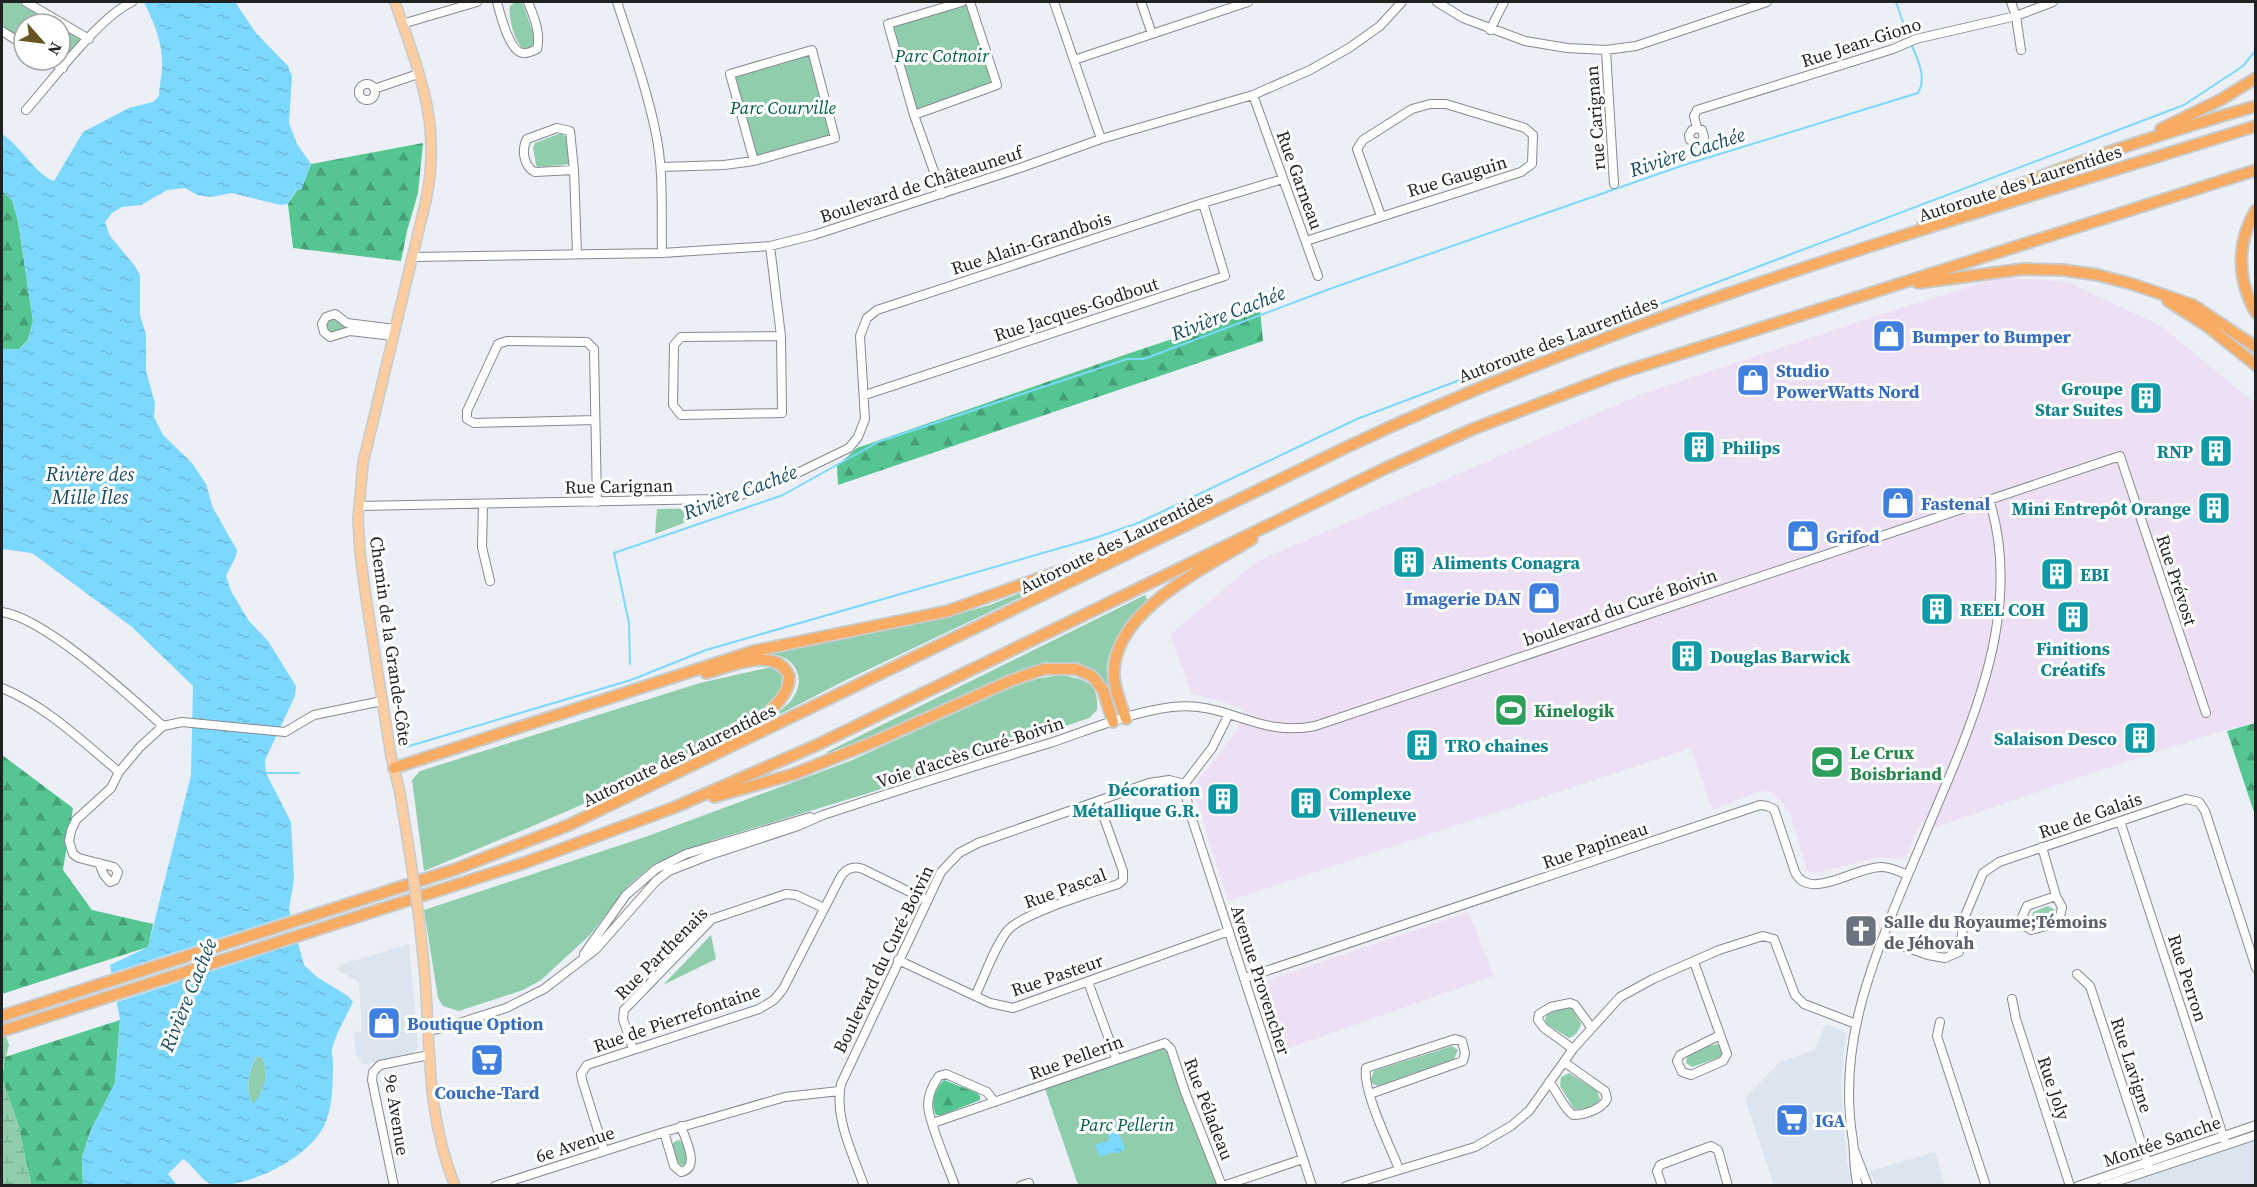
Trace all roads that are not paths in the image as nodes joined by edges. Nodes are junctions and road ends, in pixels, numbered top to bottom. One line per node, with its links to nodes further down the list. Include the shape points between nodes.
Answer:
1 (26, 2): 23 (street)
2 (132, 2): 23 (street)
3 (395, 2): 20 (main road, Chemin de la Grande-Côte)
4 (477, 2): 20 (street)
5 (497, 2): 6 (street, via 512,44 525,54 537,50 539,41)
6 (528, 2)
7 (617, 2): 41 (street, via 657,135)
8 (962, 2): 35 (street, via 888,24)
9 (970, 2): 35 (street, via 997,85)
10 (1054, 2): 27 (street)
11 (1141, 2): 22 (street)
12 (1248, 2): 22 (street)
13 (1402, 2): 32 (street, Boulevard de Châteauneuf, via 1380,26 1349,48)
14 (1437, 2): 21 (street)
15 (1504, 2): 21 (street)
16 (1767, 2): 24 (street, via 1636,45)
17 (2011, 2): 19 (street)
18 (2053, 2): 19 (street, Rue Jean-Giono)
19 (2016, 16): 25 (street); 37 (street, Rue Jean-Giono, via 1916,39 1697,110)
20 (402, 24): 29 (main road, Chemin de la Grande-Côte)
21 (1491, 30): 24 (street, via 1567,48)
22 (1152, 34): 27 (street)
23 (89, 39): 26 (street)
24 (1606, 50): 45 (street, rue Carignan)
25 (2020, 50)
26 (72, 58)
27 (1074, 60): 38 (street)
28 (59, 72): 34 (street)
29 (418, 74): 31 (street); 55 (main road, Chemin de la Grande-Côte, via 428,109 432,149 429,184)
30 (2256, 78): 39 (highway, via 2216,103)
31 (374, 89)
32 (1253, 95): 38 (street, Boulevard de Châteauneuf); 44 (street, Rue Garneau)
33 (2256, 106): 39 (highway)
34 (26, 110)
35 (914, 115): 46 (street)
36 (2256, 126): 51 (highway, Autoroute des Laurentides)
37 (1697, 128)
38 (1101, 139): 46 (street, Boulevard de Châteauneuf)
39 (2128, 145): 51 (highway, via 1974,201)
40 (754, 161): 40 (street, via 835,138 812,50 730,74); 41 (street)
41 (661, 167): 53 (street)
42 (574, 170): 42 (street, via 570,131 557,128 527,139 524,144 529,170); 54 (street)
43 (2256, 170): 57 (highway)
44 (1283, 179): 47 (street, Rue Alain-Grandbois); 50 (street, Rue Garneau)
45 (1614, 184)
46 (942, 194): 52 (street, Boulevard de Châteauneuf)
47 (1203, 203): 64 (street, Rue Alain-Grandbois, via 877,309 867,318 860,336); 64 (street, Rue Jacques-Godbout, via 1225,276)
48 (2256, 210): 59 (highway, via 2245,235 2241,266 2246,292)
49 (1381, 216): 49 (street, Rue Gauguin, via 1521,172 1532,164 1533,135 1525,128 1446,104 1412,109 1363,140 1357,149); 50 (street, Rue Gauguin)
50 (1305, 241): 56 (street, Rue Garneau)
51 (1878, 245): 72 (highway, Autoroute des Laurentides, via 1682,309 1524,369 1383,430)
52 (770, 246): 53 (street, Boulevard de Châteauneuf); 61 (street)
53 (662, 253): 54 (street, Boulevard de Châteauneuf)
54 (577, 254): 55 (street, Boulevard de Châteauneuf)
55 (412, 257): 60 (main road, Chemin de la Grande-Côte)
56 (1318, 276)
57 (1886, 287): 58 (highway, via 2029,268 2098,275); 71 (highway, via 1556,396 1428,449)
58 (2153, 291): 62 (highway, via 2200,309); 63 (highway)
59 (2256, 313)
60 (394, 333): 60 (street, via 350,324 335,314 326,317 322,324 330,337 350,331); 70 (main road, Chemin de la Grande-Côte, via 363,467)
61 (781, 336): 61 (street, via 782,413 681,415 673,405 674,345 681,337)
62 (2256, 347)
63 (2256, 365)
64 (865, 395): 68 (street, Rue Carignan, via 865,418 849,448 785,479 717,499)
65 (595, 420): 65 (street, via 594,349 586,342 498,344 467,411 467,419 474,423); 68 (street)
66 (2120, 456): 67 (street, boulevard du Curé Boivin); 78 (street, Rue Prévost)
67 (1989, 499): 79 (street, boulevard du Curé Boivin, via 1315,726 1274,728); 93 (street, via 2000,570 1991,661 1970,728)
68 (597, 502): 69 (street, Rue Carignan)
69 (483, 505): 70 (street, Rue Carignan); 73 (street, via 482,547)
70 (358, 506): 77 (main road, Chemin de la Grande-Côte, via 360,554)
71 (1300, 509): 80 (highway, via 1168,592 1134,623 1120,646 1114,668); 88 (highway, via 817,745)
72 (1149, 544): 76 (highway, via 955,609 774,646); 83 (highway, Autoroute des Laurentides)
73 (490, 581)
74 (2, 612): 82 (street, via 39,627)
75 (2, 688): 85 (street, via 58,721)
76 (622, 694): 83 (highway, via 758,660 783,665 790,680 778,703); 84 (highway)
77 (382, 701): 82 (street, via 314,715 289,730 277,732 182,722); 84 (main road, Chemin de la Grande-Côte)
78 (2206, 713)
79 (1229, 714): 80 (street, boulevard du Curé Boivin, via 1189,706 1162,708); 86 (street, via 1212,748)
80 (1126, 719): 81 (street, Voie d'accès Curé-Boivin)
81 (1113, 722): 88 (highway, via 1103,690 1092,676 1076,669 1044,669 786,777); 89 (street, Voie d'accès Curé-Boivin)
82 (162, 726): 85 (street)
83 (701, 763): 108 (highway, Autoroute des Laurentides, via 582,820 456,869)
84 (394, 768): 113 (main road, Chemin de la Grande-Côte, bridge, via 419,918)
85 (118, 772): 92 (street, via 111,788 76,820 69,841 73,854)
86 (1185, 784): 87 (street, Boulevard du Curé-Boivin, via 1157,781); 97 (street, Avenue Provencher, via 1190,813)
87 (1098, 801): 95 (street, Boulevard du Curé-Boivin, via 963,850 941,872); 106 (street, Rue Pascal, via 1123,880 1030,915 1014,925 1004,936)
88 (674, 808): 112 (highway, via 567,848)
89 (824, 814): 99 (street, Voie d'accès Curé-Boivin, via 669,871 596,949); 99 (street, Voie d'accès Curé-Boivin, via 686,854 656,869 626,895)
90 (2120, 821): 91 (street, Rue de Galais); 102 (street, Rue de Galais, via 2186,799 2199,802); 129 (street, Rue Perron)
91 (2042, 847): 94 (street); 98 (street, Rue de Galais, via 1999,862 1983,873 1965,915 1959,952 1945,958)
92 (99, 863)
93 (1908, 875): 98 (street); 104 (street, Rue Papineau, via 1882,867 1818,885 1805,884 1796,872 1774,809 1760,805)
94 (2056, 896): 94 (street, via 2062,907 2054,924 2031,930 2020,922 2027,906)
95 (926, 900): 96 (street, Rue de Pierrefontaine, via 856,867 842,874); 100 (street, Boulevard du Curé-Boivin)
96 (824, 909): 116 (street, Rue de Pierrefontaine, via 783,989 769,1004); 116 (street, Rue Parthenais, via 786,894 712,919 624,1010)
97 (1229, 932): 104 (street, Avenue Provencher); 105 (street, Rue Pasteur)
98 (1882, 939): 110 (street)
99 (579, 960): 113 (street, Voie d'accès Curé-Boivin, via 524,1000)
100 (898, 960): 106 (street, Rue Pasteur); 122 (street, Boulevard du Curé-Boivin)
101 (1694, 962): 110 (street, via 1763,936 1774,939 1795,995 1804,1004); 111 (street, via 1620,997); 114 (street)
102 (2256, 968)
103 (2077, 974): 135 (street, Rue Lavigne, via 2090,986)
104 (1245, 978): 134 (street, Avenue Provencher)
105 (1088, 982): 106 (street, Rue Pasteur, via 1013,1008); 119 (street)
106 (975, 996)
107 (2012, 999): 152 (street, Rue Joly)
108 (2, 1016)
109 (1940, 1022): 151 (street, via 1937,1036)
110 (1856, 1024): 133 (street, via 1848,1099)
111 (1591, 1027): 117 (street); 117 (street, via 1570,1003 1539,1014 1544,1028)
112 (2, 1031)
113 (428, 1031): 118 (main road, Chemin de la Grande-Côte)
114 (1720, 1035): 114 (street, via 1727,1054 1723,1061 1691,1075 1682,1072 1677,1061 1680,1055)
115 (1167, 1044): 119 (street, Rue Pellerin, via 1159,1043); 144 (street, Rue Péladeau)
116 (633, 1049): 132 (street, Rue de Pierrefontaine, via 590,1063 581,1074)
117 (1573, 1049): 120 (street)
118 (429, 1055): 138 (street, 9e Avenue, via 380,1065 373,1072); 139 (main road, Chemin de la Grande-Côte, via 437,1128)
119 (1116, 1059): 124 (street, Rue Pellerin)
120 (1563, 1062): 121 (street); 121 (street, via 1605,1091 1606,1102 1573,1115)
121 (1549, 1082): 136 (street, via 1529,1111 1475,1147)
122 (839, 1091): 127 (street, 6e Avenue, via 793,1095); 141 (street, Boulevard du Curé-Boivin, via 843,1124)
123 (1370, 1094): 123 (street, via 1364,1077 1366,1068 1455,1039 1462,1041 1463,1061); 136 (street)
124 (995, 1102): 125 (street, Rue Pellerin); 125 (street, via 987,1092 943,1074 935,1081 928,1100)
125 (933, 1124): 142 (street)
126 (2256, 1125): 129 (street, Montée Sanche)
127 (681, 1126): 128 (street, 6e Avenue); 128 (street, via 692,1162 686,1171 675,1168)
128 (664, 1132): 132 (street, 6e Avenue)
129 (2223, 1135): 131 (street, Rue Perron); 135 (street, Montée Sanche)
130 (2256, 1135): 131 (street, Montée Sanche)
131 (2226, 1145): 135 (street, Montée Sanche)
132 (604, 1150): 140 (street, 6e Avenue)
133 (1854, 1150): 149 (street); 150 (street)
134 (1303, 1159): 144 (street); 145 (street, Avenue Provencher)
135 (2148, 1166): 153 (street, Montée Sanche); 154 (street, Montée Sanche)
136 (1399, 1169): 146 (street)
137 (1029, 1183): 143 (street)
138 (394, 1185)
139 (455, 1185)
140 (495, 1185)
141 (864, 1185)
142 (954, 1185)
143 (1020, 1185)
144 (1222, 1185)
145 (1312, 1185)
146 (1346, 1185)
147 (1662, 1185): 148 (street, via 1657,1172 1660,1165 1711,1146 1718,1150)
148 (1728, 1185)
149 (1858, 1185)
150 (1868, 1185)
151 (1986, 1185)
152 (2070, 1185)
153 (2078, 1185)
154 (2103, 1185)

